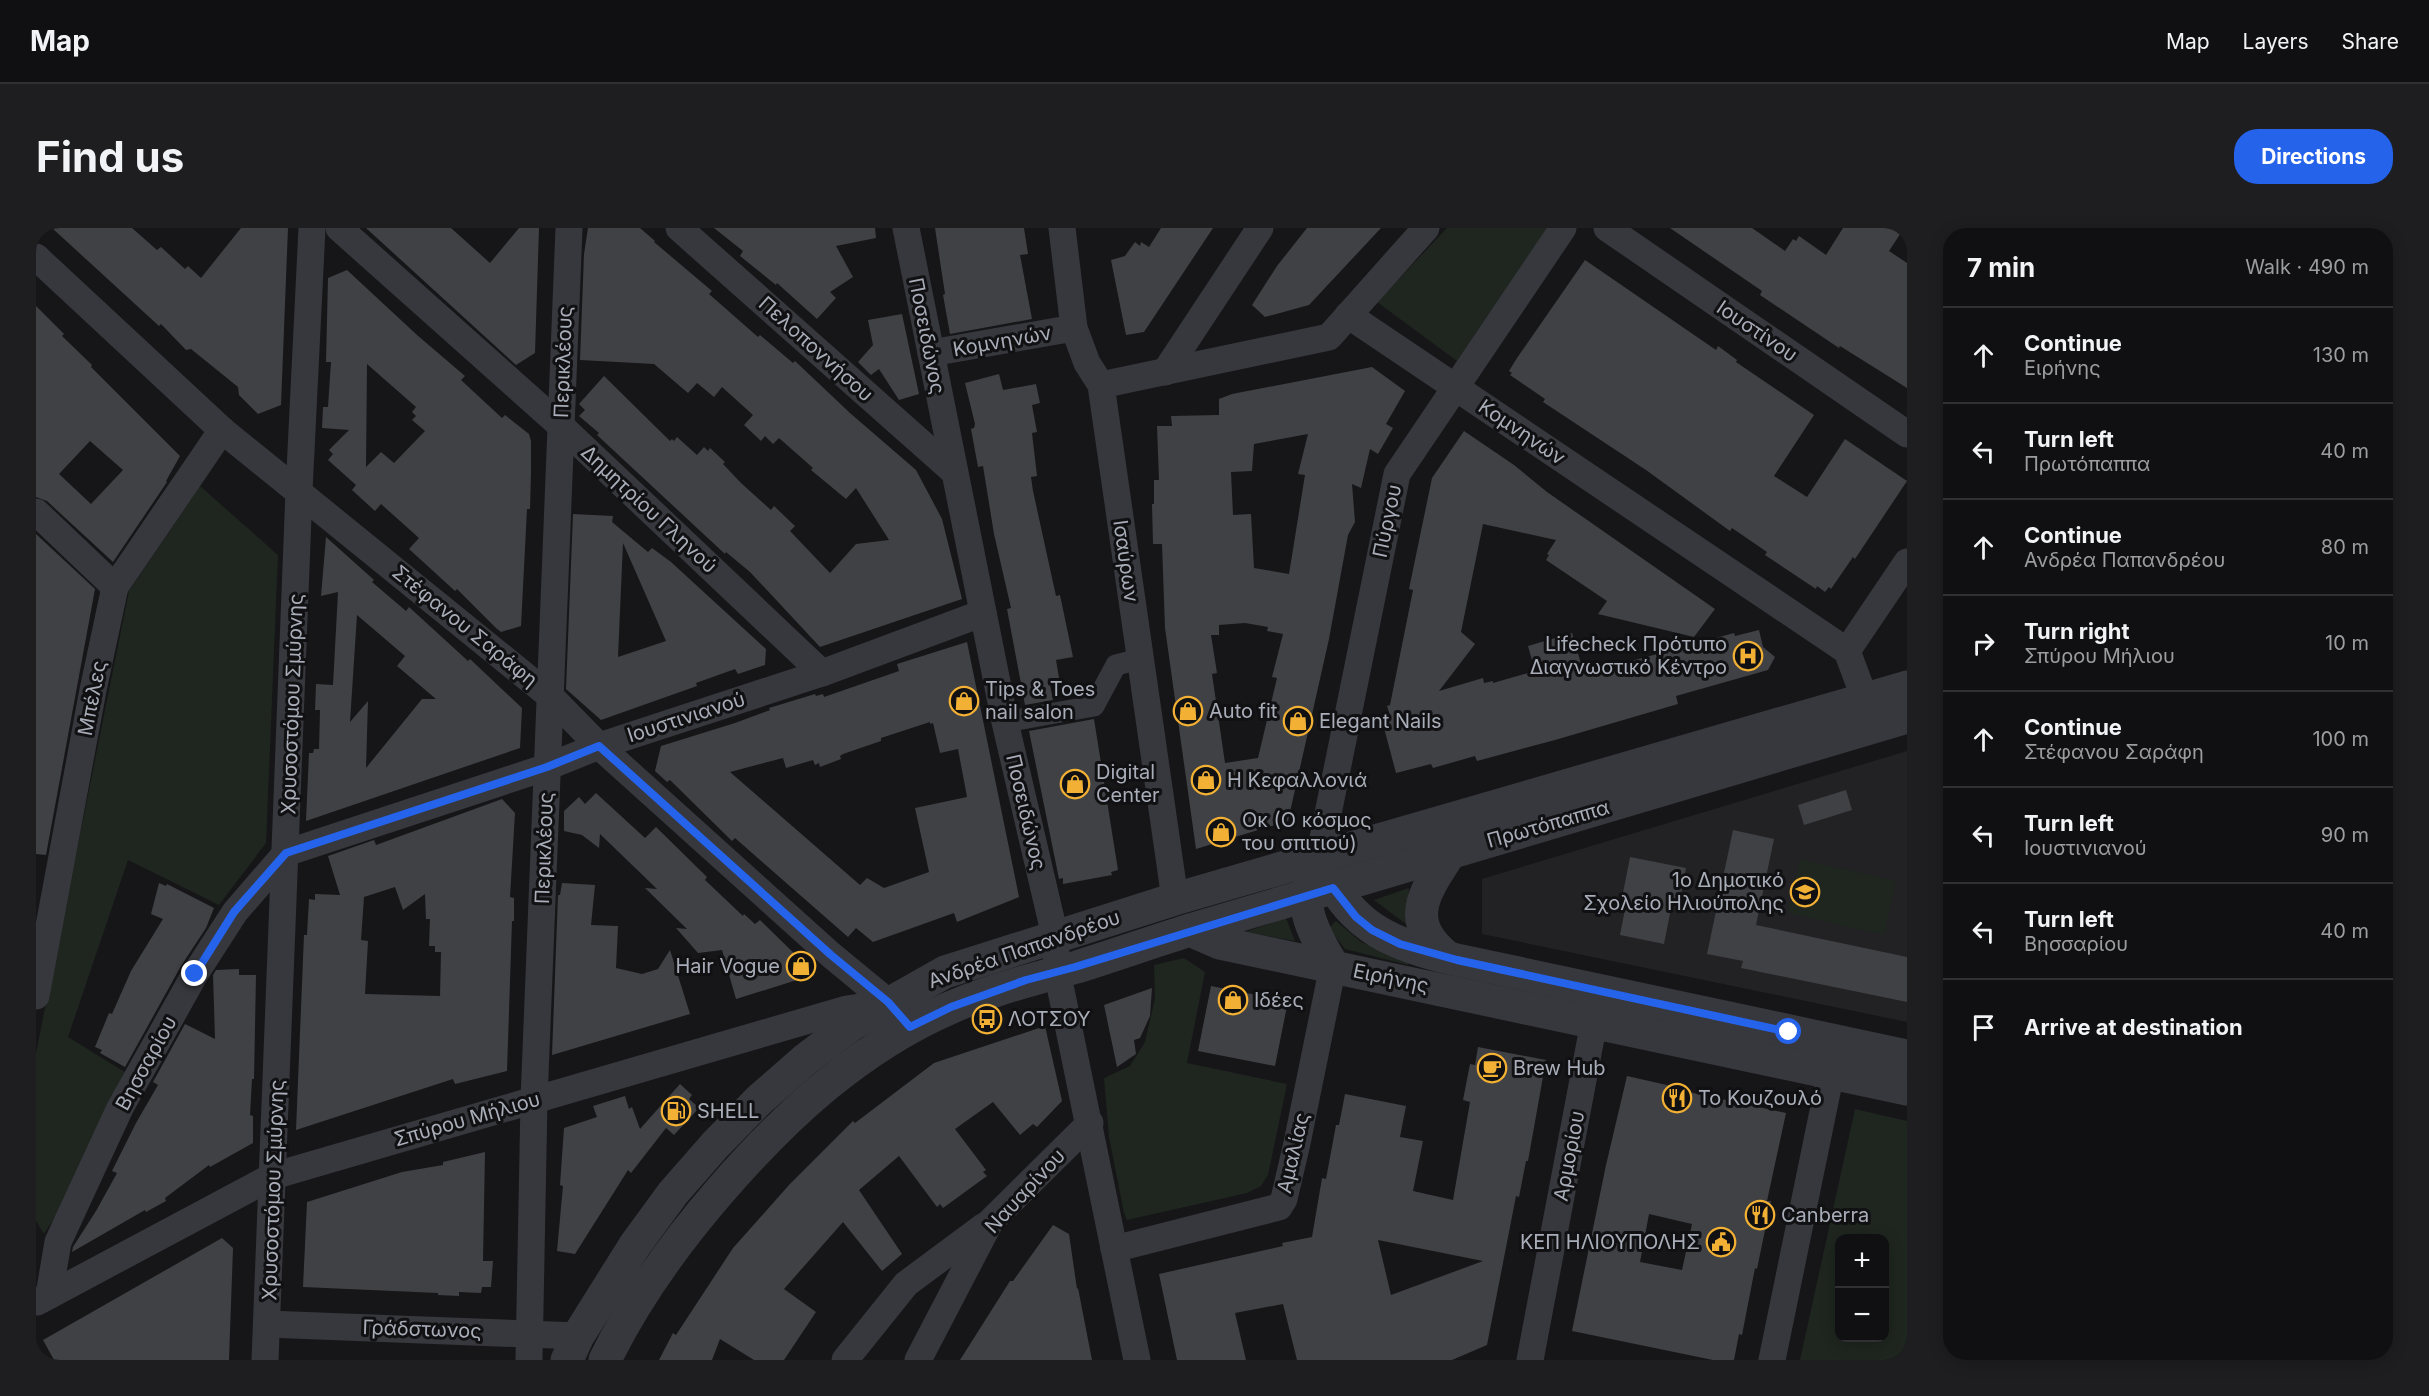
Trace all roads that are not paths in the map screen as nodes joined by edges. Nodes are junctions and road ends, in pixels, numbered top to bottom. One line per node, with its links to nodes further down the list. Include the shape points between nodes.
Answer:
1 (312, 228): 22 (street, Χρυσοστόμου Σμύρνης)
2 (339, 228): 18 (street, Δημητρίου Γληνού)
3 (569, 228): 18 (street, Περικλέους)
4 (679, 228): 21 (street, Πελοποννήσου)
5 (906, 228): 14 (street, Ποσειδώνος)
6 (1062, 228): 13 (street, Ισαύρων)
7 (1260, 228): 15 (street)
8 (1426, 228): 12 (street)
9 (1563, 228): 17 (street, Πύργου)
10 (1607, 228): 20 (street, Ιουστίνου)
11 (36, 257): 19 (street, Στέφανου Σαράφη)
12 (1348, 315): 15 (street, via 1329,337); 17 (street, Κομνηνών)
13 (1074, 328): 14 (street, Κομνηνών); 16 (street, Ισαύρων)
14 (931, 353): 21 (street, Ποσειδώνος)
15 (1165, 372): 16 (street)
16 (1101, 386): 28 (street, Ισαύρων)
17 (1455, 387): 27 (street, Κομνηνών); 39 (street, Πύργου, via 1397,474)
18 (561, 426): 29 (street, Δημητρίου Γληνού); 31 (street, Περικλέους)
19 (222, 430): 22 (street, Στέφανου Σαράφη); 25 (street, Μπέλες)
20 (1907, 434)
21 (953, 471): 26 (street, Ποσειδώνος)
22 (299, 491): 31 (street, Στέφανου Σαράφη); 37 (street, Χρυσοστόμου Σμύρνης)
23 (36, 512): 25 (street)
24 (1907, 562): 27 (street)
25 (115, 587): 47 (street, Μπέλες)
26 (983, 613): 29 (street, Ιουστινιανού); 34 (street, Ποσειδώνος)
27 (1847, 651): 32 (street)
28 (1140, 659): 34 (street, via 1116,665 1094,706); 41 (street, Ισαύρων)
29 (822, 673): 35 (street, Ιουστινιανού)
30 (1907, 687): 32 (street, Πρωτόπαππα)
31 (550, 696): 35 (street, Στέφανου Σαράφη); 36 (street, Περικλέους)
32 (1870, 713): 33 (street, Πρωτόπαππα); 38 (street, Πρωτόπαππα); 39 (street, Πρωτόπαππα)
33 (1907, 717)
34 (1005, 722): 43 (street, Ποσειδώνος)
35 (599, 746): 36 (street, Ιουστινιανού); 48 (street, Στέφανου Σαράφη)
36 (547, 767): 37 (street, Ιουστινιανού); 54 (street, Περικλέους)
37 (286, 853): 56 (street, Χρυσοστόμου Σμύρνης); 59 (street, Βησσαρίου, via 234,912 195,974 120,1108 58,1242)
38 (1450, 853): 40 (street, Πρωτόπαππα); 44 (street, via 1430,885 1421,910 1423,928 1431,944)
39 (1319, 858): 40 (street, Ειρήνης); 41 (street, Ανδρέα Παπανδρέου)
40 (1319, 892): 42 (street, Πρωτόπαππα); 44 (street, Ειρήνης, via 1372,930 1400,944); 45 (street, Ειρήνης, via 1315,934)
41 (1175, 899): 43 (street, Ανδρέα Παπανδρέου)
42 (1190, 930): 45 (street, via 1220,942); 46 (street, Ανδρέα Παπανδρέου)
43 (1055, 936): 46 (street, Ποσειδώνος); 48 (street, Ανδρέα Παπανδρέου, via 945,972)
44 (1447, 957): 52 (street, Ειρήνης)
45 (1333, 966): 49 (street, Ειρήνης); 58 (street, Αμαλίας, via 1297,1143 1279,1207)
46 (1057, 971): 50 (street, Ανδρέα Παπανδρέου, via 977,997); 55 (street, Ποσειδώνος)
47 (36, 996)
48 (888, 1002): 50 (street); 54 (street, Σπύρου Μήλιου, via 847,1010); 62 (street, Ανδρέα Παπανδρέου, via 806,1059 715,1145 635,1245)
49 (1594, 1022): 52 (street, Ειρήνης); 69 (street, Αρμορίου)
50 (910, 1027): 65 (street, Ανδρέα Παπανδρέου, via 843,1071 758,1147 681,1236)
51 (1907, 1056): 52 (street, Ειρήνης)
52 (1834, 1057): 53 (street, Ειρήνης); 70 (street)
53 (1907, 1089)
54 (534, 1100): 56 (street, Σπύρου Μήλιου); 61 (street, Περικλέους)
55 (1090, 1123): 57 (street, Ναυαρίνου); 58 (street, Ποσειδώνος)
56 (273, 1176): 59 (street, Σπύρου Μήλιου); 60 (street, Χρυσοστόμου Σμύρνης)
57 (990, 1222): 66 (street, via 906,1284); 67 (street, Ναυαρίνου)
58 (1114, 1249): 68 (street, Ποσειδώνος)
59 (40, 1291)
60 (267, 1324): 61 (street, Γράδστωνος); 63 (street, Χρυσοστόμου Σμύρνης)
61 (530, 1333): 62 (street, Γράδστωνος); 64 (street, Περικλέους)
62 (572, 1348)
63 (266, 1360)
64 (529, 1360)
65 (605, 1360)
66 (845, 1360)
67 (918, 1360)
68 (1137, 1360)
69 (1530, 1360)
70 (1772, 1360)

